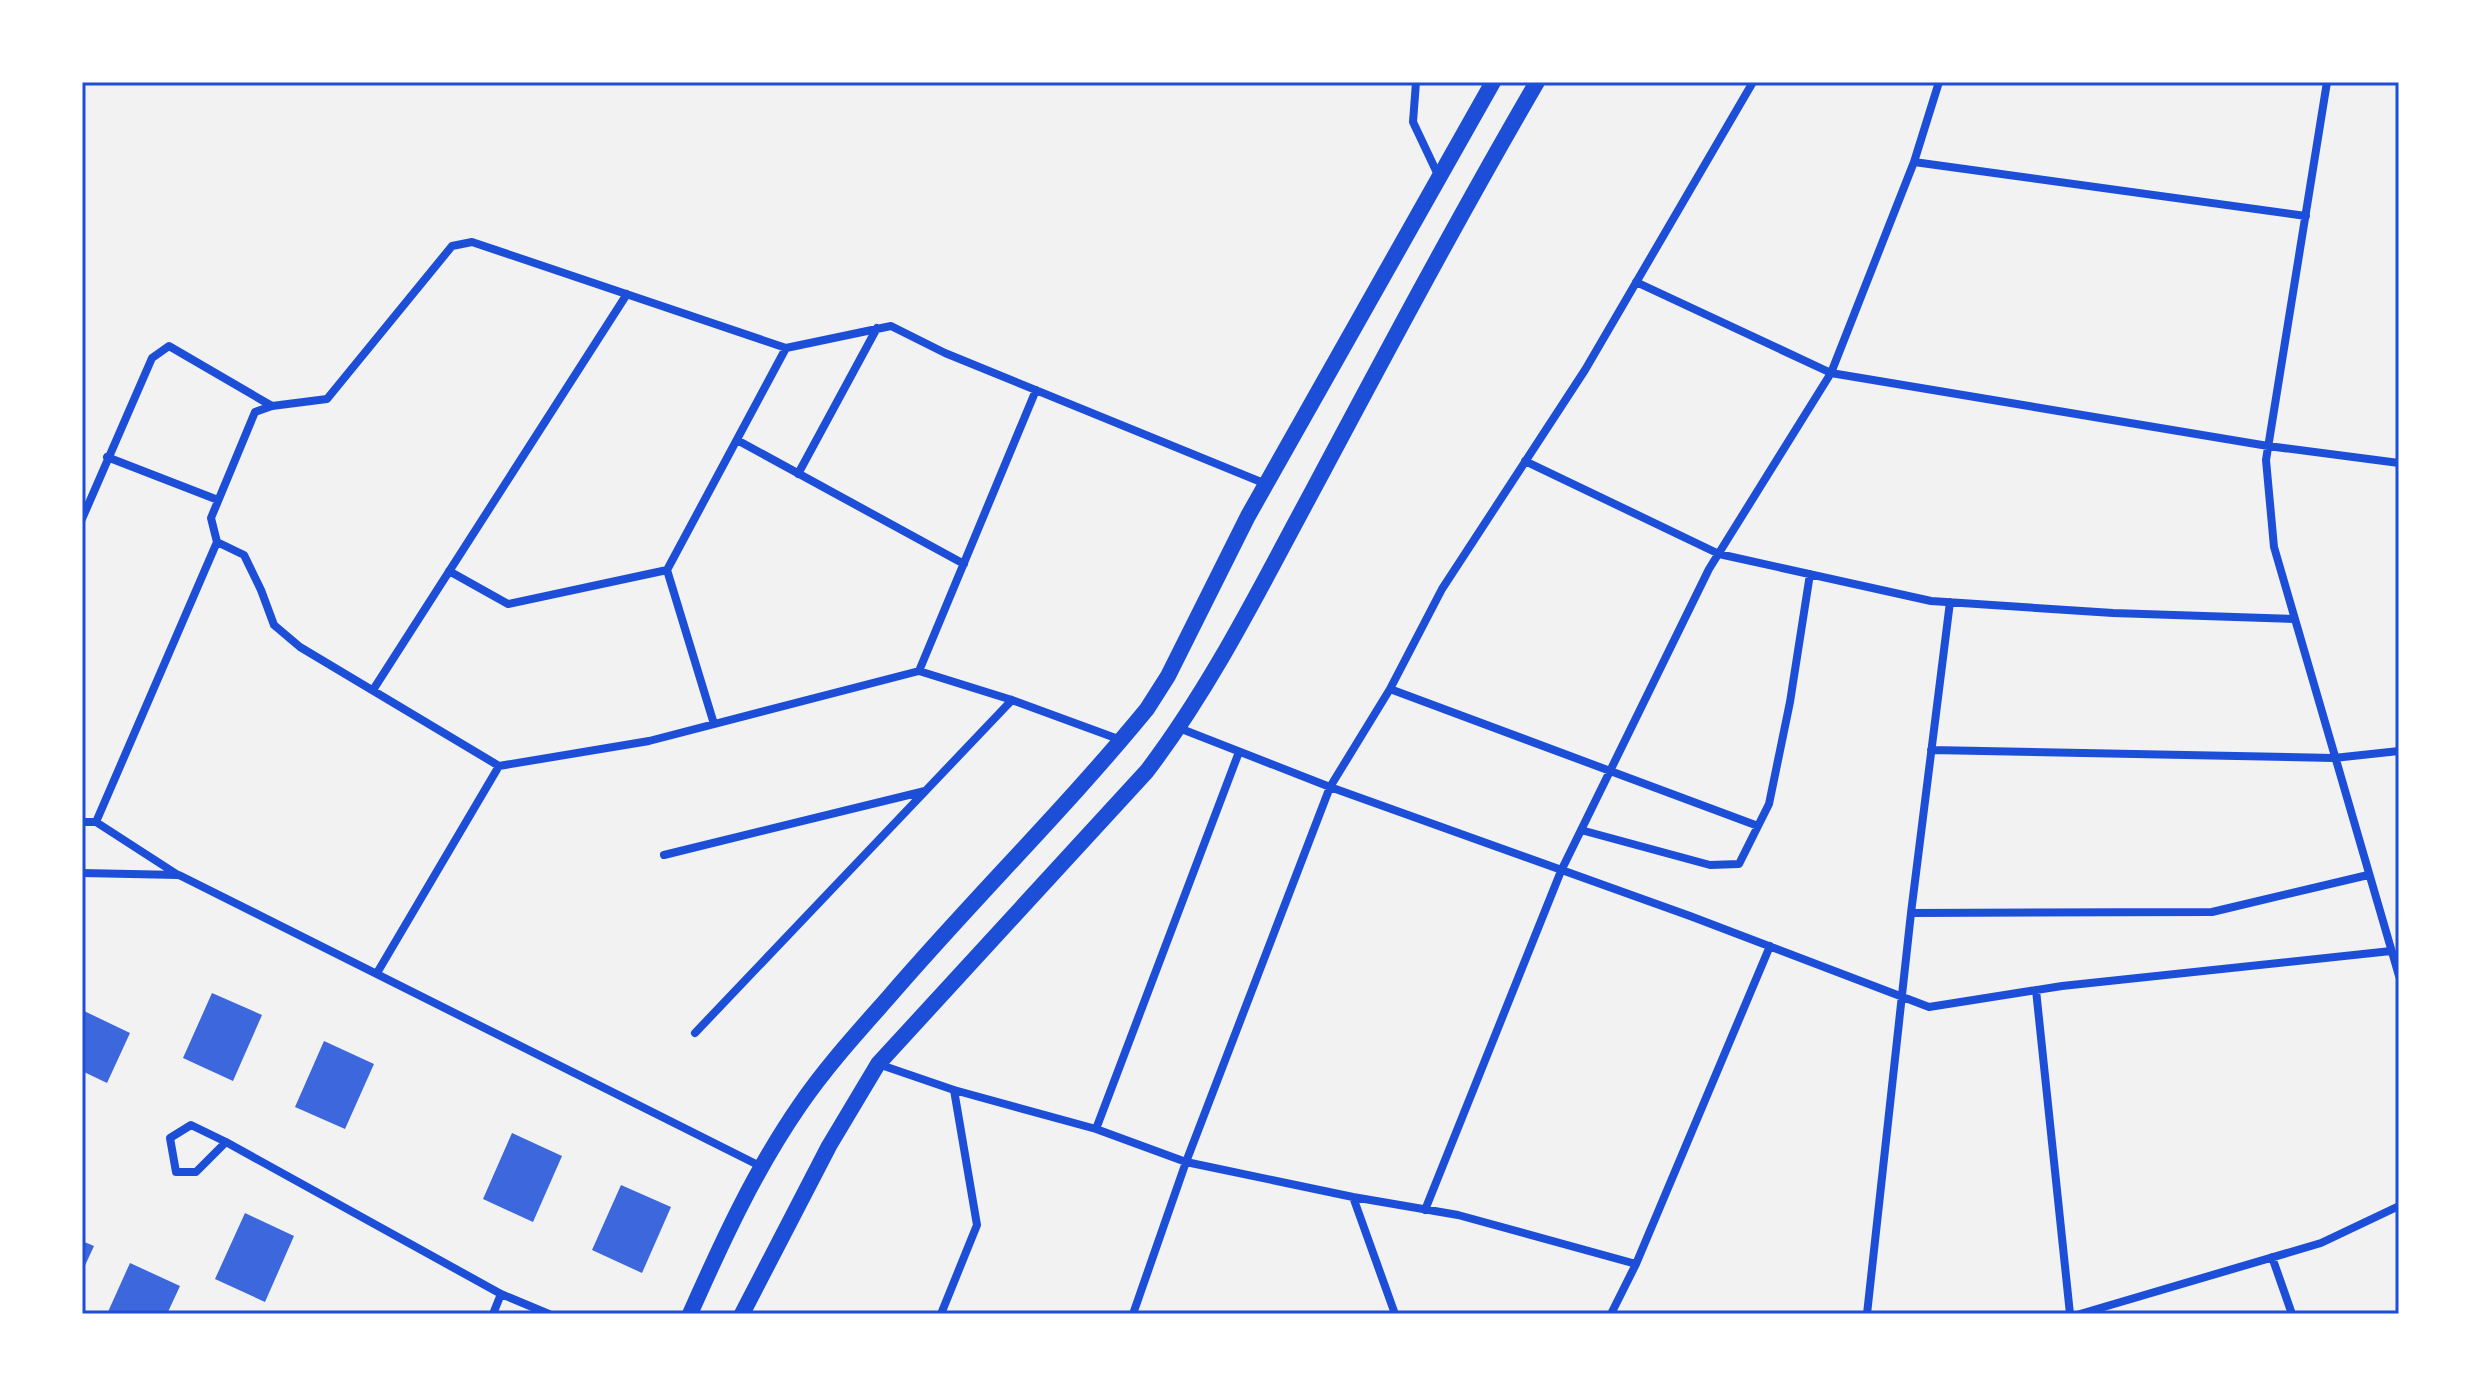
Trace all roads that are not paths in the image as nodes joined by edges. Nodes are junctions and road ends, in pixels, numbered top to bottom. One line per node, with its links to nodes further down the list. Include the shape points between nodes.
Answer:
1 (1416, 82): 8 (street, via 1413,122)
2 (1493, 82): 8 (main road)
3 (1537, 82): 39 (main road)
4 (1753, 82): 10 (street)
5 (1939, 82): 7 (street)
6 (2327, 82): 9 (street)
7 (1914, 162): 9 (street); 14 (street)
8 (1439, 178): 23 (main road)
9 (2306, 216): 18 (street)
10 (1636, 282): 14 (street); 20 (street)
11 (627, 294): 13 (street); 16 (street, via 472,242 452,246 327,399); 30 (street)
12 (877, 328): 13 (street); 15 (street, via 891,326); 22 (street)
13 (786, 348): 17 (street)
14 (1831, 373): 18 (street); 27 (street)
15 (1036, 390): 23 (street); 28 (street)
16 (272, 406): 19 (street, via 169,346 152,358); 24 (street, via 255,412)
17 (737, 440): 22 (street); 29 (street)
18 (2268, 446): 21 (street); 33 (street, via 2274,547)
19 (107, 457): 24 (street); 25 (street)
20 (1525, 461): 27 (street); 35 (street, via 1442,589)
21 (2399, 463)
22 (798, 474): 28 (street)
23 (1266, 484): 40 (main road, via 1168,676)
24 (218, 500): 26 (street, via 211,518)
25 (82, 519)
26 (217, 542): 36 (street, via 244,555 274,625 300,647); 50 (street)
27 (1719, 554): 31 (street); 46 (street)
28 (964, 564): 34 (street)
29 (667, 570): 30 (street, via 508,604); 38 (street)
30 (449, 571): 36 (street)
31 (1810, 574): 32 (street); 51 (street, via 1769,804)
32 (1950, 602): 33 (street); 41 (street)
33 (2294, 619): 44 (street)
34 (919, 671): 37 (street); 38 (street)
35 (1390, 689): 46 (street); 47 (street)
36 (373, 690): 45 (street)
37 (1012, 700): 40 (street); 48 (street)
38 (714, 724): 45 (street, via 649,741)
39 (1179, 728): 43 (street); 66 (main road, via 1147,771)
40 (1122, 740): 71 (main road, via 839,1054)
41 (1931, 750): 44 (street); 58 (street)
42 (2399, 751): 44 (street)
43 (1239, 752): 47 (street); 68 (street)
44 (2334, 758): 57 (street)
45 (499, 766): 61 (street)
46 (1609, 771): 51 (street); 52 (street)
47 (1330, 787): 54 (street); 70 (street)
48 (926, 790): 53 (street); 65 (street)
49 (82, 822): 50 (street)
50 (96, 822): 56 (street)
51 (1758, 826): 52 (street, via 1739,864 1710,865)
52 (1581, 830): 54 (street)
53 (664, 855)
54 (1561, 871): 59 (street); 74 (street)
55 (82, 873): 56 (street)
56 (179, 875): 61 (street)
57 (2368, 875): 58 (street, via 2212,912); 60 (street)
58 (1911, 913): 64 (street)
59 (1770, 946): 64 (street); 76 (street)
60 (2391, 951): 62 (street); 63 (street)
61 (377, 973): 71 (street)
62 (2399, 976)
63 (2036, 990): 64 (street, via 1929,1007); 87 (street)
64 (1902, 997): 86 (street)
65 (695, 1033)
66 (878, 1064): 67 (street); 81 (main road)
67 (954, 1090): 68 (street); 82 (street, via 977,1225)
68 (1096, 1129): 70 (street)
69 (226, 1142): 69 (street, via 191,1125 170,1138 176,1172 196,1172); 77 (street)
70 (1186, 1162): 72 (street); 83 (street)
71 (763, 1168): 80 (main road, via 724,1237)
72 (1353, 1197): 74 (street); 84 (street)
73 (2399, 1206): 75 (street, via 2321,1243)
74 (1425, 1210): 76 (street)
75 (2272, 1257): 88 (street); 89 (street)
76 (1636, 1264): 85 (street)
77 (501, 1294): 78 (street); 79 (street)
78 (493, 1314)
79 (549, 1314)
80 (690, 1314)
81 (742, 1314)
82 (941, 1314)
83 (1133, 1314)
84 (1395, 1314)
85 (1611, 1314)
86 (1867, 1314)
87 (2070, 1314)
88 (2080, 1314)
89 (2292, 1314)

